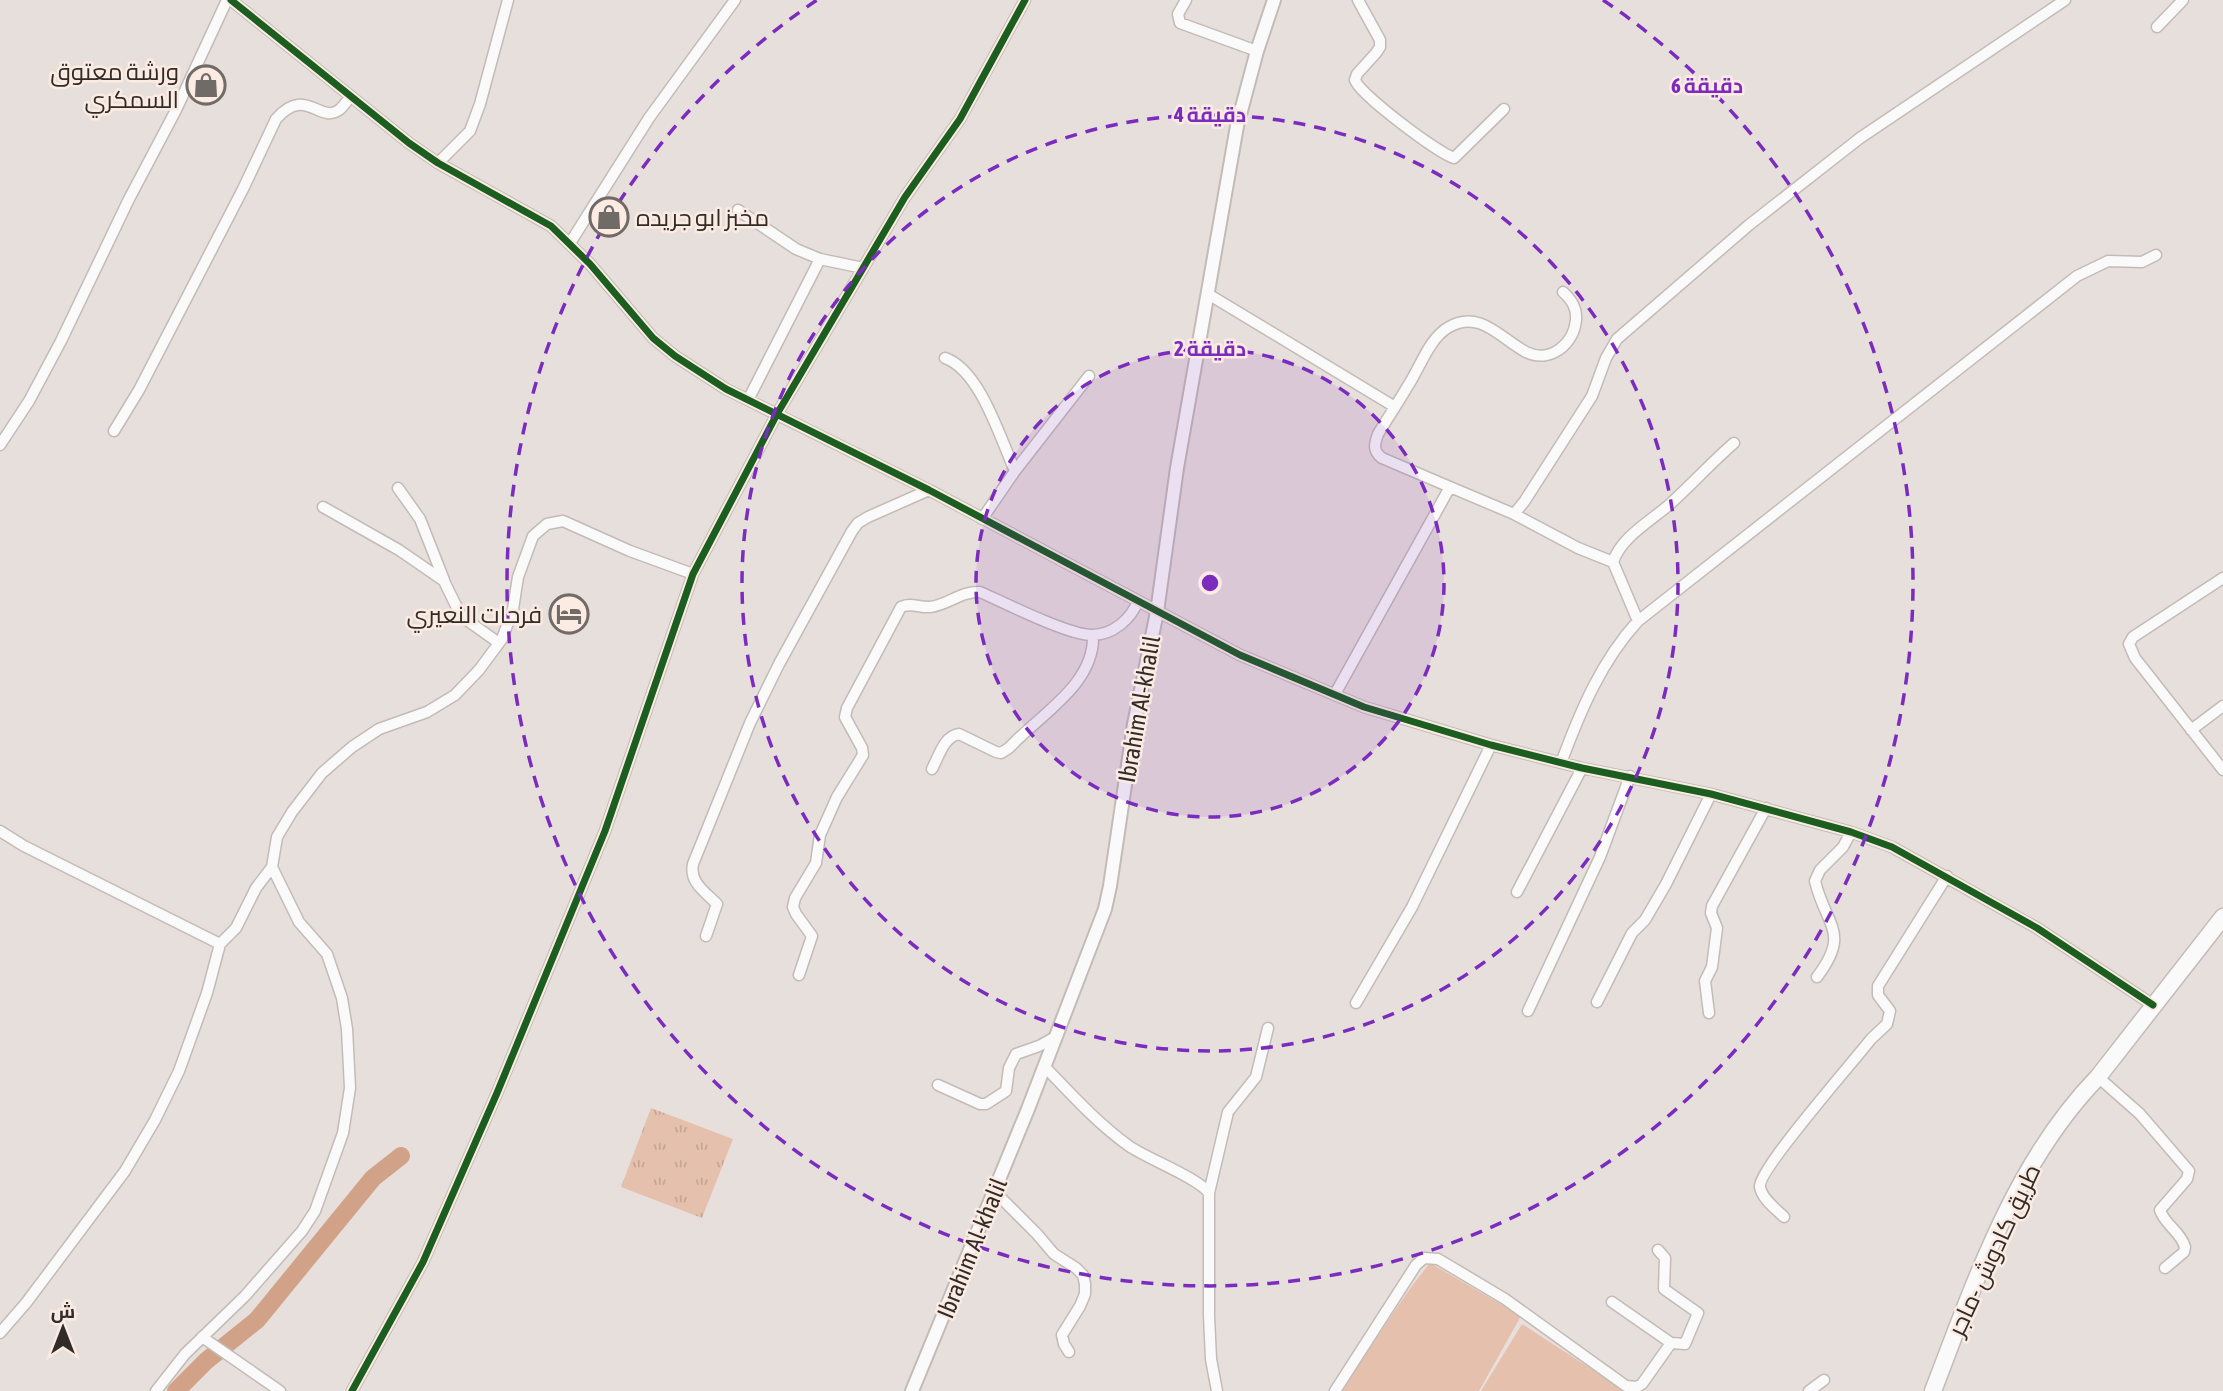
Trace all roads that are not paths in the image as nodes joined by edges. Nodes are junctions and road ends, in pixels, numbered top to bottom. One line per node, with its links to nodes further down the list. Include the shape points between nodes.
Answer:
1 (229, 0): 12 (street); 29 (street, via 61,341)
2 (508, 0): 14 (street, via 470,131)
3 (736, 0): 16 (street, via 649,118)
4 (1025, 0): 19 (street, via 960,119 905,197)
5 (1185, 0): 11 (street, via 1178,14 1180,23)
6 (1274, 0): 11 (street, Ibrahim Al-khalil)
7 (1358, 0): 13 (street, via 1380,47 1355,80 1390,114 1454,158)
8 (2065, 0): 35 (street, via 1860,138 1749,225 1617,339 1591,396)
9 (2183, 0): 10 (street)
10 (2157, 27)
11 (1257, 51): 21 (street, Ibrahim Al-khalil, via 1237,126)
12 (350, 97): 14 (street); 27 (street, via 331,113 299,104 276,119)
13 (1504, 109)
14 (438, 163): 16 (street, via 551,226)
15 (738, 211): 18 (street)
16 (570, 243): 24 (street, via 653,338)
17 (2156, 255): 43 (street, via 2142,262 2108,261 2077,276)
18 (820, 259): 19 (street); 24 (street)
19 (863, 268): 26 (street)
20 (1563, 292): 25 (street, via 1573,302 1576,318 1570,340 1562,349 1541,355 1528,353 1476,321 1463,321 1448,327 1423,357)
21 (1208, 294): 25 (street); 42 (street, Ibrahim Al-khalil)
22 (945, 358): 30 (street, via 965,370 978,388)
23 (1089, 376): 30 (street)
24 (748, 400): 26 (street)
25 (1395, 407): 31 (street, via 1378,434 1376,453)
26 (777, 414): 33 (street); 38 (street)
27 (114, 431)
28 (1734, 443): 37 (street, via 1628,539)
29 (0, 445)
30 (1015, 471): 36 (street)
31 (1450, 487): 35 (street); 46 (street)
32 (398, 488): 40 (street, via 420,519)
33 (929, 490): 36 (street); 63 (street, via 858,523 779,664 693,864 694,880 717,904)
34 (323, 507): 40 (street)
35 (1514, 514): 37 (street)
36 (982, 519): 41 (street)
37 (1613, 562): 43 (street)
38 (693, 574): 45 (street, via 563,521 547,524 533,536); 90 (street, via 606,831 497,1093 423,1262)
39 (2223, 578): 48 (street, via 2129,643 2135,658)
40 (444, 580): 45 (street, via 461,616)
41 (1138, 601): 42 (street); 44 (street, via 1122,624)
42 (1157, 612): 46 (street, via 1240,655); 73 (street, Ibrahim Al-khalil, via 1134,724 1110,886)
43 (1639, 621): 50 (street, via 1601,670)
44 (1093, 635): 52 (street, via 1094,651 1071,691 1009,748 996,752 953,735); 65 (street, via 979,592 929,607 901,607 847,708 845,717 863,755 837,797 820,835 816,863 795,898 796,914 812,936)
45 (499, 643): 59 (street, via 455,695 427,712 379,729 322,773 277,837)
46 (1335, 694): 49 (street)
47 (2223, 706): 48 (street)
48 (2191, 730): 53 (street)
49 (1491, 745): 50 (street); 68 (street, via 1412,907)
50 (1561, 763): 51 (street)
51 (1582, 768): 54 (street); 61 (street)
52 (932, 769)
53 (2223, 770)
54 (1630, 776): 55 (street); 70 (street, via 1600,857)
55 (1711, 794): 56 (street); 67 (street, via 1666,884 1632,933)
56 (1766, 808): 58 (street); 71 (street, via 1712,906 1717,928 1712,967 1705,981)
57 (0, 831): 64 (street)
58 (1851, 832): 60 (street); 66 (street, via 1815,881 1836,938)
59 (272, 867): 64 (street, via 236,928); 84 (street, via 299,922 332,965 347,1029 350,1088 343,1133 315,1211 287,1251)
60 (1947, 876): 69 (street, via 2037,928); 79 (street, via 1878,986 1878,995 1889,1011 1887,1024 1762,1177 1764,1196)
61 (1517, 892)
62 (2223, 917): 69 (highway, طريق كادوش -ماجر)
63 (706, 936)
64 (220, 944): 83 (street, via 179,1071 155,1120 125,1171)
65 (799, 975)
66 (1817, 976)
67 (1597, 1002)
68 (1356, 1003)
69 (2153, 1006): 75 (highway, طريق كادوش -ماجر)
70 (1528, 1011)
71 (1709, 1013)
72 (1268, 1028): 78 (street, via 1256,1077 1224,1122)
73 (1057, 1035): 74 (street, Ibrahim Al-khalil); 76 (street, via 1016,1055 1006,1091 986,1104)
74 (1045, 1067): 77 (street, Ibrahim Al-khalil); 78 (street, via 1129,1146)
75 (2098, 1077): 81 (street, via 2140,1114 2189,1171 2160,1209 2185,1247); 95 (highway, طريق كادوش -ماجر, via 2041,1150 2011,1203)
76 (938, 1085)
77 (995, 1192): 86 (street, via 1054,1254 1083,1275 1085,1294 1062,1335); 91 (street, Ibrahim Al-khalil)
78 (1209, 1193): 92 (street, via 1209,1316)
79 (1784, 1217)
80 (1658, 1250): 85 (street, via 1665,1258 1664,1289 1698,1313 1685,1344)
81 (2165, 1268)
82 (1612, 1302): 85 (street)
83 (0, 1333)
84 (202, 1337): 88 (street); 89 (street)
85 (1671, 1343): 93 (street, via 1642,1384 1631,1388 1505,1299 1428,1257 1416,1265)
86 (1069, 1352)
87 (1824, 1380): 94 (street)
88 (156, 1391)
89 (280, 1391)
90 (352, 1391)
91 (912, 1391)
92 (1217, 1391)
93 (1335, 1391)
94 (1809, 1391)
95 (1933, 1391)

